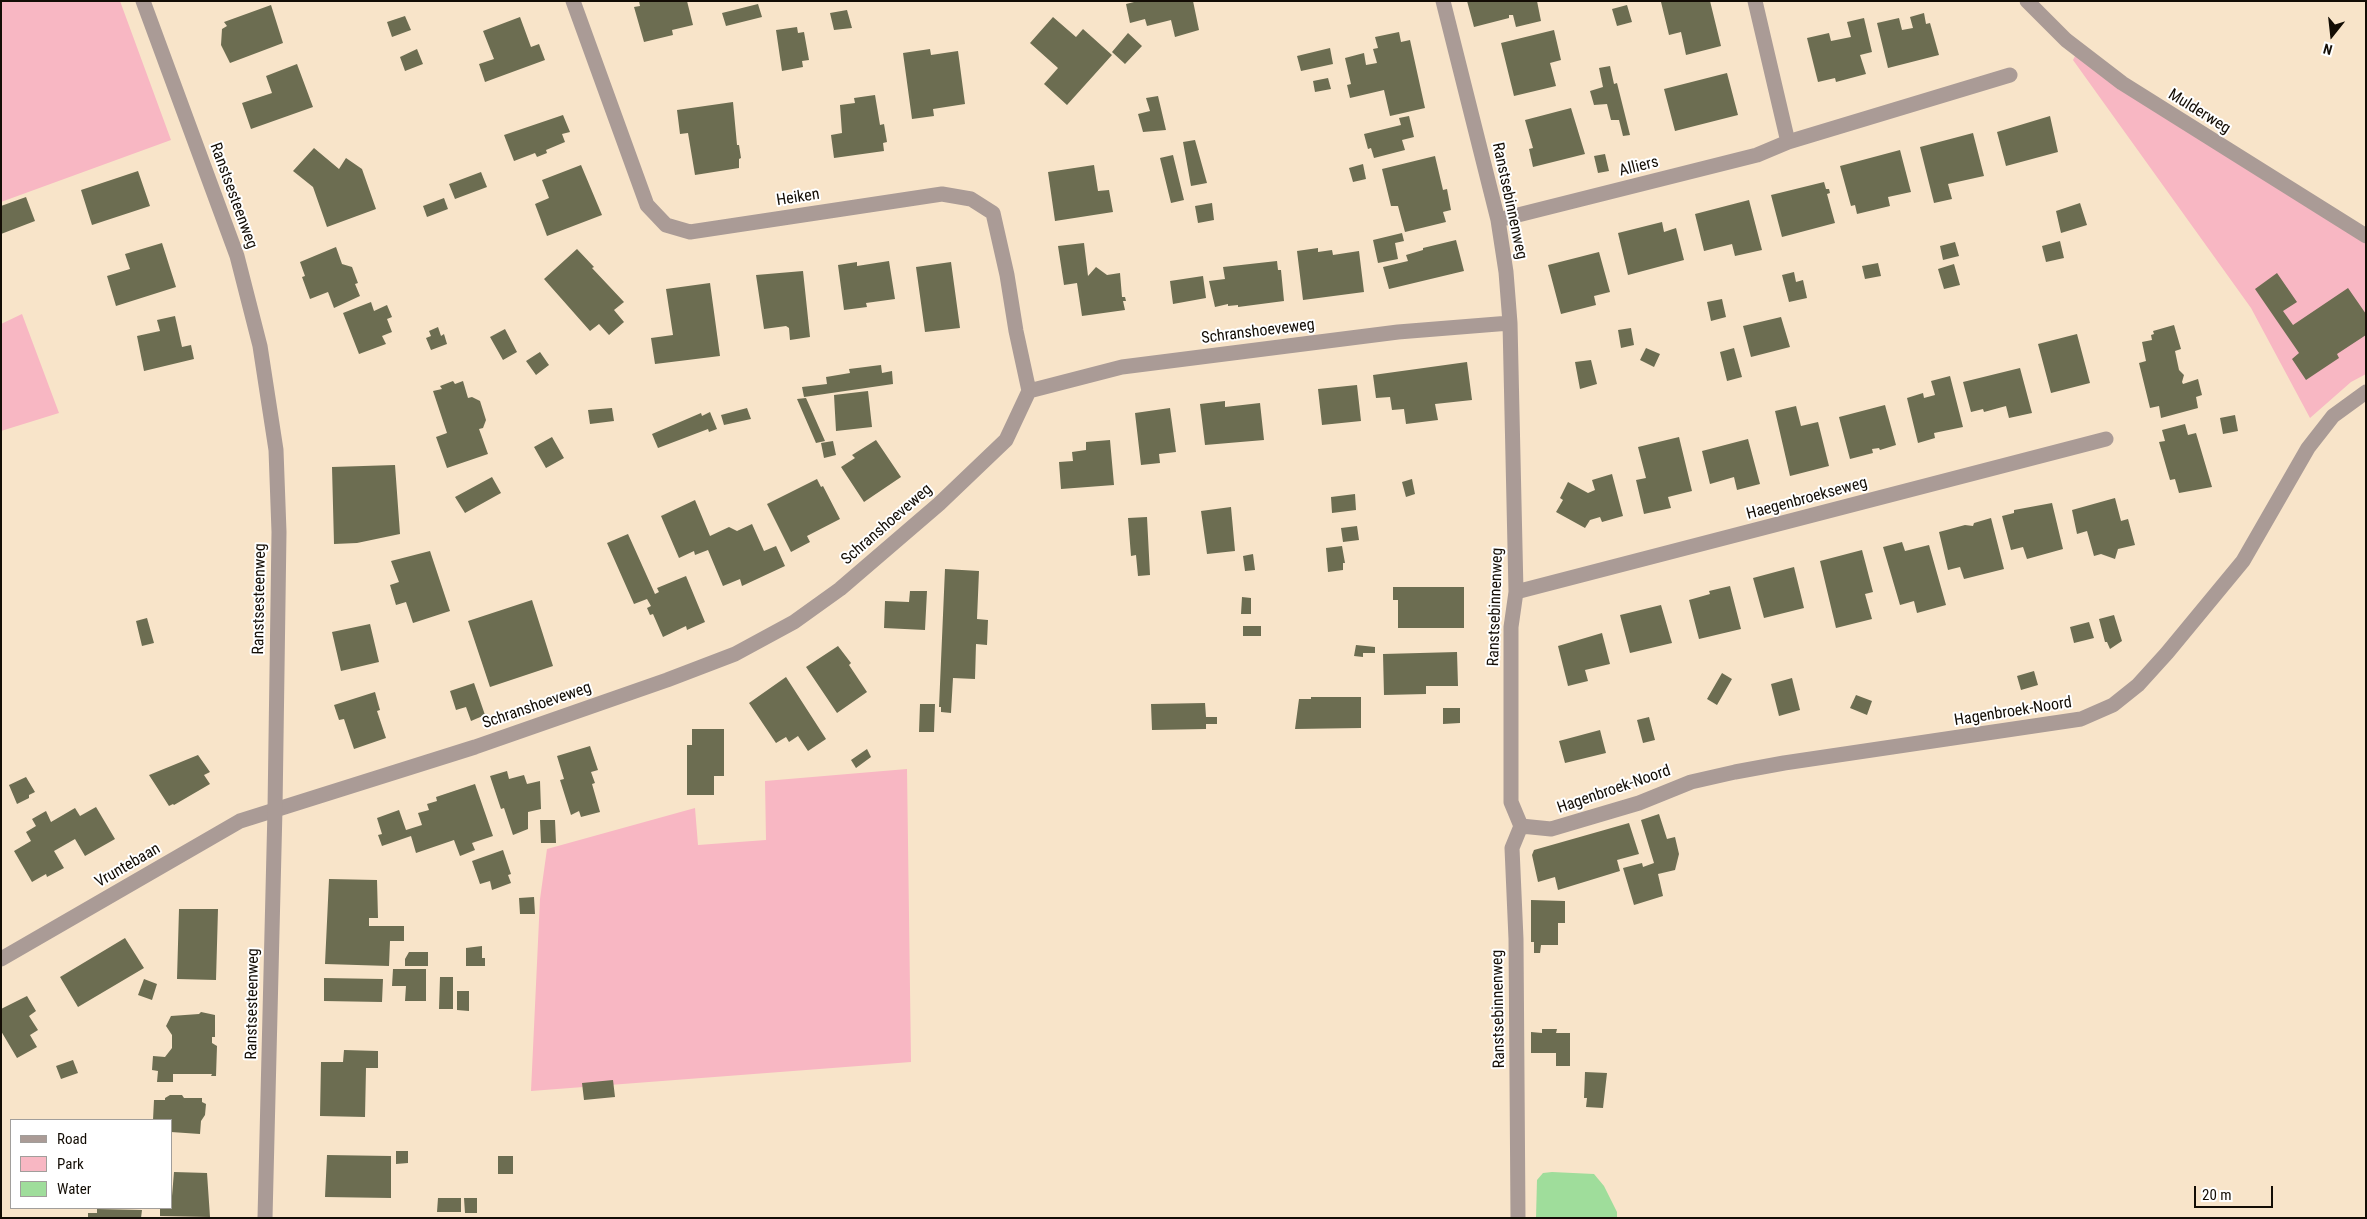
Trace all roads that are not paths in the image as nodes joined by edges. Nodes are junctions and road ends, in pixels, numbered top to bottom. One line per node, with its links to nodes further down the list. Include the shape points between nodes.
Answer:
1 (143, 1): 15 (street, Ranstsesteenweg, via 237,256 269,393 278,494)
2 (573, 1): 11 (street, Heiken, via 647,205 666,225 690,232 942,194 971,199 993,213)
3 (1443, 1): 8 (street, Ranstsebinnenweg)
4 (1755, 1): 7 (street)
5 (2027, 1): 9 (street, Mulderweg, via 2066,40 2122,83)
6 (2010, 75): 7 (street, Alliers)
7 (1788, 142): 8 (street, Alliers, via 1757,155)
8 (1498, 220): 10 (street, Ranstsebinnenweg)
9 (2366, 236)
10 (1510, 322): 11 (street, Schranshoeveweg, via 1398,332 1122,366); 14 (street, Ranstsebinnenweg)
11 (1029, 392): 15 (street, Schranshoeveweg, via 1006,440 939,504 840,589 794,622 735,654 667,680 475,747)
12 (2366, 392): 16 (street, Hagenbroek-Noord, via 2333,416 2308,448 2243,561 2167,653 2138,685 2113,705 2081,719 1735,772 1690,782 1639,803 1552,829)
13 (2106, 440): 14 (street, Haegenbroekseweg)
14 (1516, 592): 16 (street, Ranstsebinnenweg, via 1511,627 1511,802)
15 (275, 809): 17 (street, Vruntebaan, via 240,821); 18 (street, Ranstsesteenweg)
16 (1521, 826): 19 (street, Ranstsebinnenweg, via 1512,848 1516,939)
17 (1, 960)
18 (265, 1218)
19 (1518, 1218)

